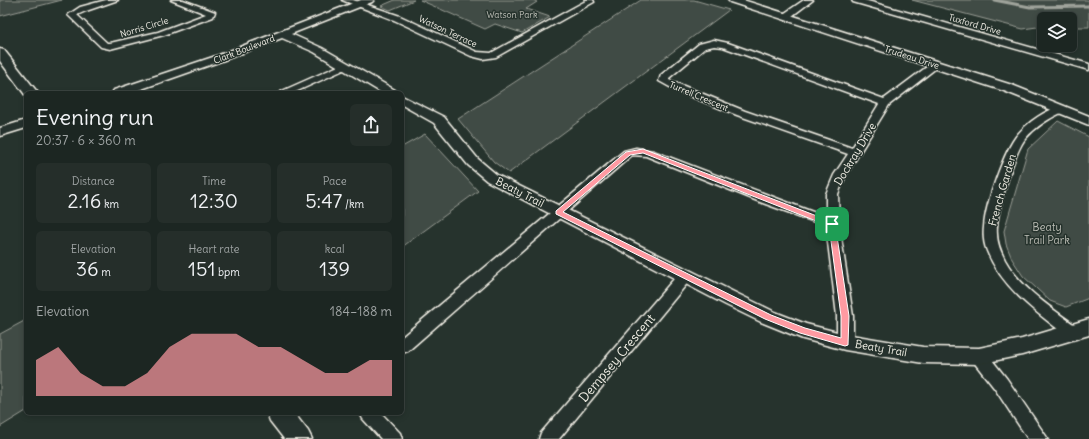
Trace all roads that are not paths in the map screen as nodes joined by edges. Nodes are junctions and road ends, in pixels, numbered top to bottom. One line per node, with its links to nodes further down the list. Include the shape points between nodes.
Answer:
1 (114, 0): 2 (street, Norris Circle, via 72,15 104,45 110,46 161,33 210,15 211,12 205,9)
2 (175, 0)
3 (346, 0): 9 (street, Watson Terrace)
4 (370, 0): 9 (street, Clark Boulevard)
5 (589, 0): 9 (street, Watson Terrace, via 590,2 585,5 488,56 474,54 397,18)
6 (733, 0): 10 (street, Trudeau Drive)
7 (809, 0): 10 (street)
8 (856, 0): 15 (street, Tuxford Drive)
9 (358, 4): 11 (street, Clark Boulevard)
10 (785, 17): 13 (street, Trudeau Drive)
11 (282, 34): 14 (street, via 318,50); 17 (street, Clark Boulevard)
12 (0, 53): 16 (main road)
13 (935, 65): 21 (street, Dockray Drive); 22 (street, Trudeau Drive, via 1008,88)
14 (345, 66): 18 (street); 19 (street)
15 (1089, 67)
16 (29, 91)
17 (124, 91)
18 (289, 91)
19 (388, 91)
20 (404, 103): 27 (street, Beaty Trail, via 439,120 473,162 492,178)
21 (885, 103): 26 (street, Dockray Drive); 26 (street, Turrell Crescent, via 714,43 702,46 664,77 664,80 680,89)
22 (1061, 109): 23 (street, Trudeau Drive); 30 (street, French Garden, via 1034,125 1013,149 990,223 990,236 998,260 1015,283 1040,307)
23 (1089, 121)
24 (24, 125): 25 (street)
25 (0, 132)
26 (854, 152): 28 (street, Dockray Drive, via 832,194)
27 (559, 212): 28 (street, via 628,153 643,151); 29 (street, Beaty Trail); 32 (street)
28 (832, 224): 31 (street, Dockray Drive, via 845,316)
29 (685, 276): 31 (street, Beaty Trail, via 768,317 803,331); 38 (street, Dempsey Crescent)
30 (1081, 329): 33 (street, Beaty Trail, via 1022,347)
31 (845, 342): 33 (street, Beaty Trail, via 923,356)
32 (404, 344)
33 (979, 356): 39 (street)
34 (281, 415): 36 (main road)
35 (371, 415): 37 (street)
36 (299, 439)
37 (393, 439)
38 (548, 439)
39 (1039, 439)

